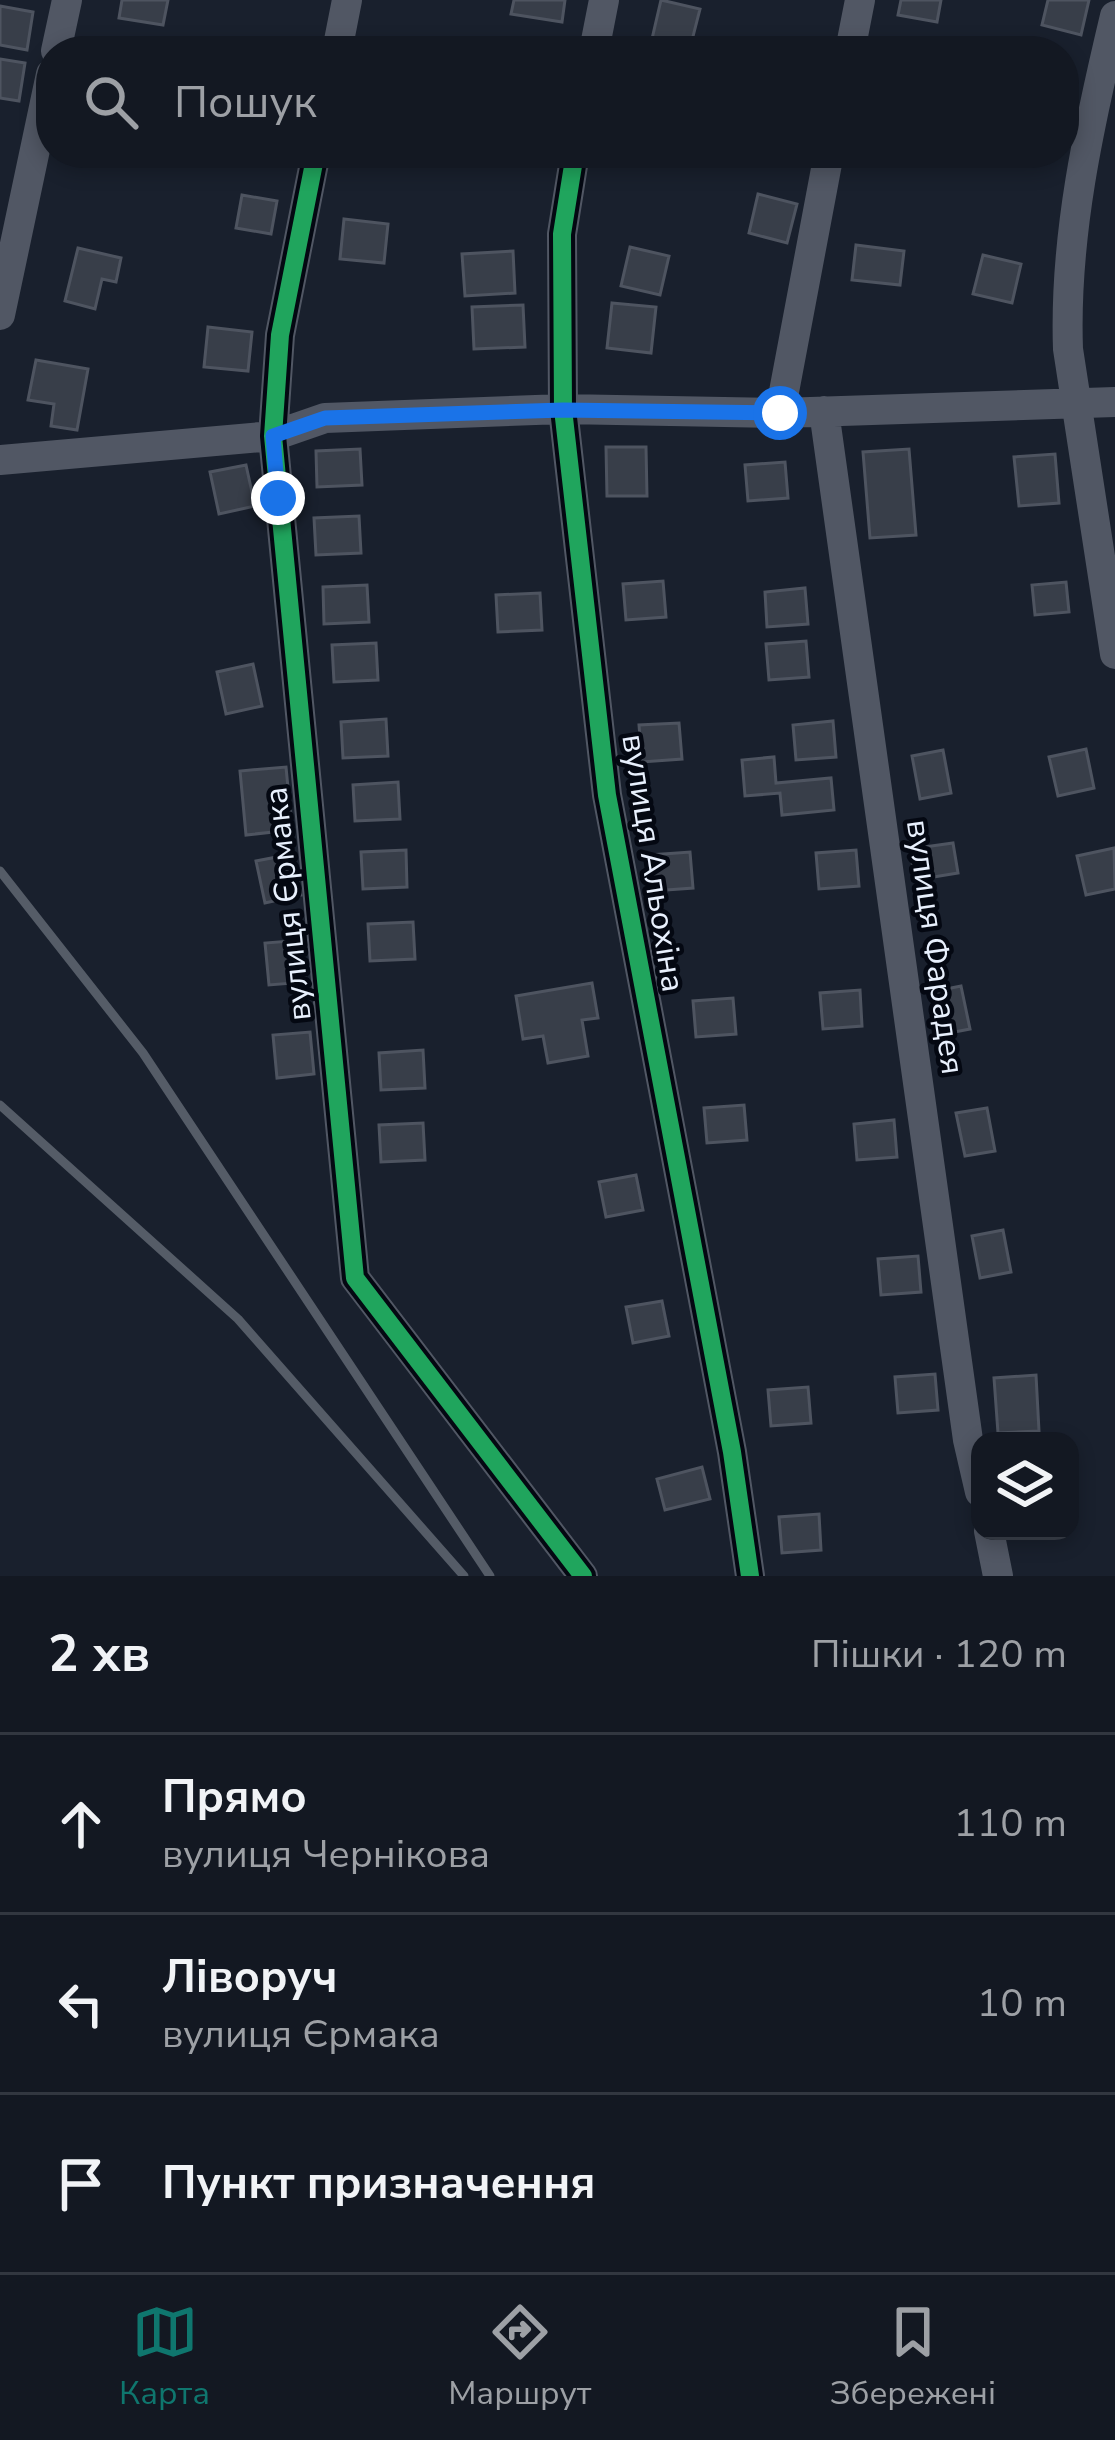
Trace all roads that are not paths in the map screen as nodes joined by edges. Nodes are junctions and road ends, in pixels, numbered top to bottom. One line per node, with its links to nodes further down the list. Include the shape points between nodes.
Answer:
1 (67, 0): 6 (street)
2 (347, 0): 7 (street)
3 (604, 0): 8 (street)
4 (860, 0): 9 (street)
5 (1115, 16): 16 (street, via 1070,254 1066,305)
6 (59, 36)
7 (340, 36)
8 (597, 36)
9 (853, 36)
10 (36, 145): 14 (street)
11 (313, 168): 20 (street, вулиця Єрмака, via 273,383)
12 (573, 168): 17 (street, вулиця Альохіна, via 562,234)
13 (826, 168): 19 (street)
14 (0, 315)
15 (1115, 402): 16 (street)
16 (1076, 404): 18 (street); 22 (street)
17 (563, 410): 19 (street); 20 (street, via 325,418); 26 (street, вулиця Альохіна, via 607,795)
18 (824, 411): 19 (street); 23 (street, вулиця Фарадея)
19 (780, 413)
20 (273, 436): 21 (street); 25 (street, вулиця Єрмака, via 355,1278)
21 (0, 460)
22 (1115, 654)
23 (971, 1453)
24 (991, 1540): 27 (street)
25 (583, 1576)
26 (750, 1576)
27 (998, 1576)

